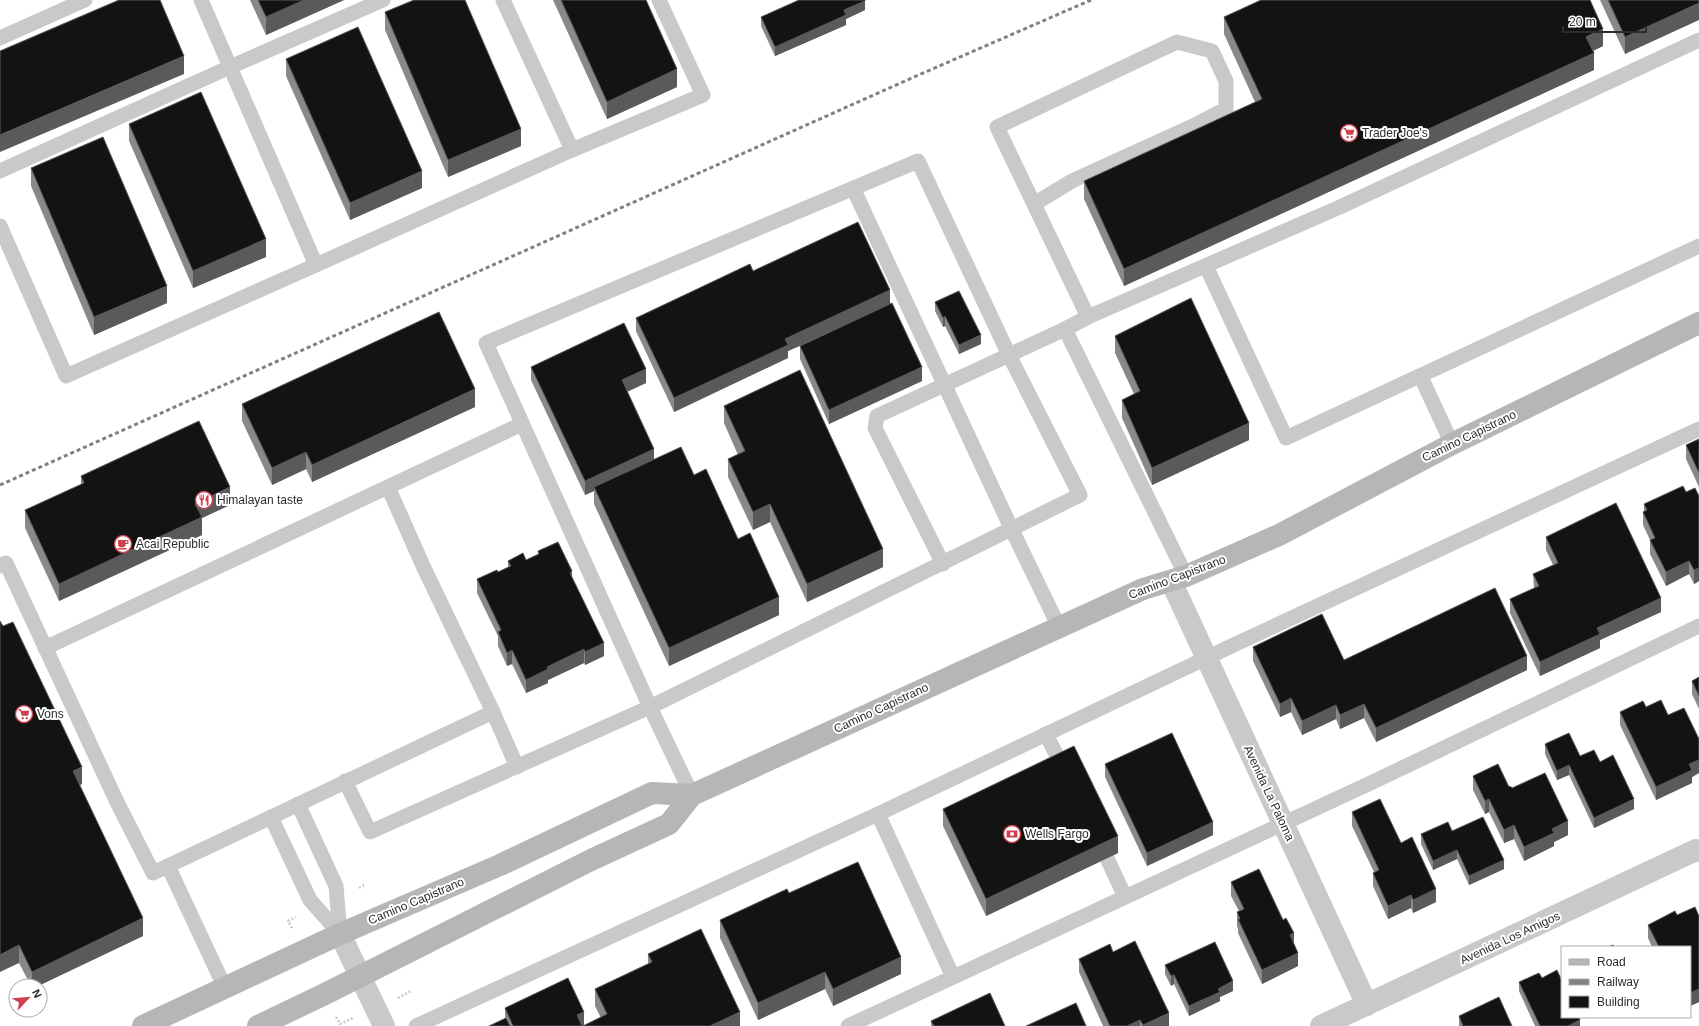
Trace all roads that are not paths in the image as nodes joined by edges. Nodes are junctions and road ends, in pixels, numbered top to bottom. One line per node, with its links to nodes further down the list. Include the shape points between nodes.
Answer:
1 (86, 0): 6 (lane)
2 (201, 0): 8 (lane)
3 (383, 0): 8 (lane)
4 (503, 0): 9 (lane)
5 (659, 0): 9 (lane, via 703,95)
6 (0, 38)
7 (1699, 40): 16 (lane, via 1340,207)
8 (230, 67): 10 (lane); 15 (lane)
9 (572, 150): 15 (lane)
10 (0, 171)
11 (853, 188): 20 (lane, via 918,161); 22 (lane); 23 (lane, via 486,343)
12 (1034, 204): 12 (lane, via 998,127 1177,42 1212,51 1226,81 1226,109 1072,181); 17 (lane)
13 (0, 226): 15 (lane, via 66,376)
14 (1699, 246): 21 (lane)
15 (316, 265)
16 (1206, 266): 17 (lane); 21 (lane, via 1286,438)
17 (1088, 317): 19 (lane)
18 (1699, 323): 25 (main road, Camino Capistrano)
19 (1065, 329): 20 (lane); 30 (lane)
20 (1009, 355): 22 (lane); 27 (lane, via 1080,495)
21 (1420, 376): 25 (lane)
22 (945, 385): 27 (lane); 28 (lane, via 877,416 875,428)
23 (522, 424): 26 (lane); 35 (lane)
24 (1699, 429): 34 (lane)
25 (1452, 444): 30 (main road, Camino Capistrano, via 1279,535)
26 (388, 486): 33 (lane); 36 (lane)
27 (1012, 530): 28 (lane); 32 (lane)
28 (943, 564): 35 (lane)
29 (0, 566): 33 (lane, via 6,563)
30 (1178, 579): 32 (main road, Camino Capistrano, via 1143,589); 34 (street, Avenida La Paloma)
31 (1699, 626): 45 (lane)
32 (1059, 627): 41 (main road, Camino Capistrano)
33 (46, 648): 48 (lane, via 153,873)
34 (1208, 658): 37 (lane); 45 (street, Avenida La Paloma)
35 (650, 707): 38 (lane); 41 (lane)
36 (493, 712): 38 (lane); 40 (lane)
37 (1046, 734): 39 (lane); 43 (lane)
38 (517, 766): 40 (lane, via 370,832)
39 (1064, 768)
40 (345, 781): 42 (lane)
41 (692, 795): 50 (main road, Camino Capistrano, via 652,793 500,865); 51 (main road, Camino Capistrano, via 669,824 591,860)
42 (298, 804): 44 (lane); 50 (lane, via 336,886)
43 (878, 814): 52 (lane); 58 (lane)
44 (271, 817): 48 (lane); 50 (lane, via 310,900)
45 (1282, 823): 49 (lane); 54 (street, Avenida La Paloma)
46 (1699, 851): 54 (street, Avenida Los Amigos, via 1696,850)
47 (1107, 858): 49 (lane)
48 (168, 866): 53 (lane)
49 (1124, 897): 52 (lane)
50 (340, 934): 51 (street); 53 (main road, Camino Capistrano)
51 (361, 976): 56 (main road, Camino Capistrano); 57 (street)
52 (953, 977): 59 (lane)
53 (225, 988): 55 (main road, Camino Capistrano)
54 (1368, 1005): 60 (street, Avenida Los Amigos)
55 (144, 1026)
56 (258, 1026)
57 (384, 1026)
58 (416, 1026)
59 (848, 1026)
60 (1321, 1026)

